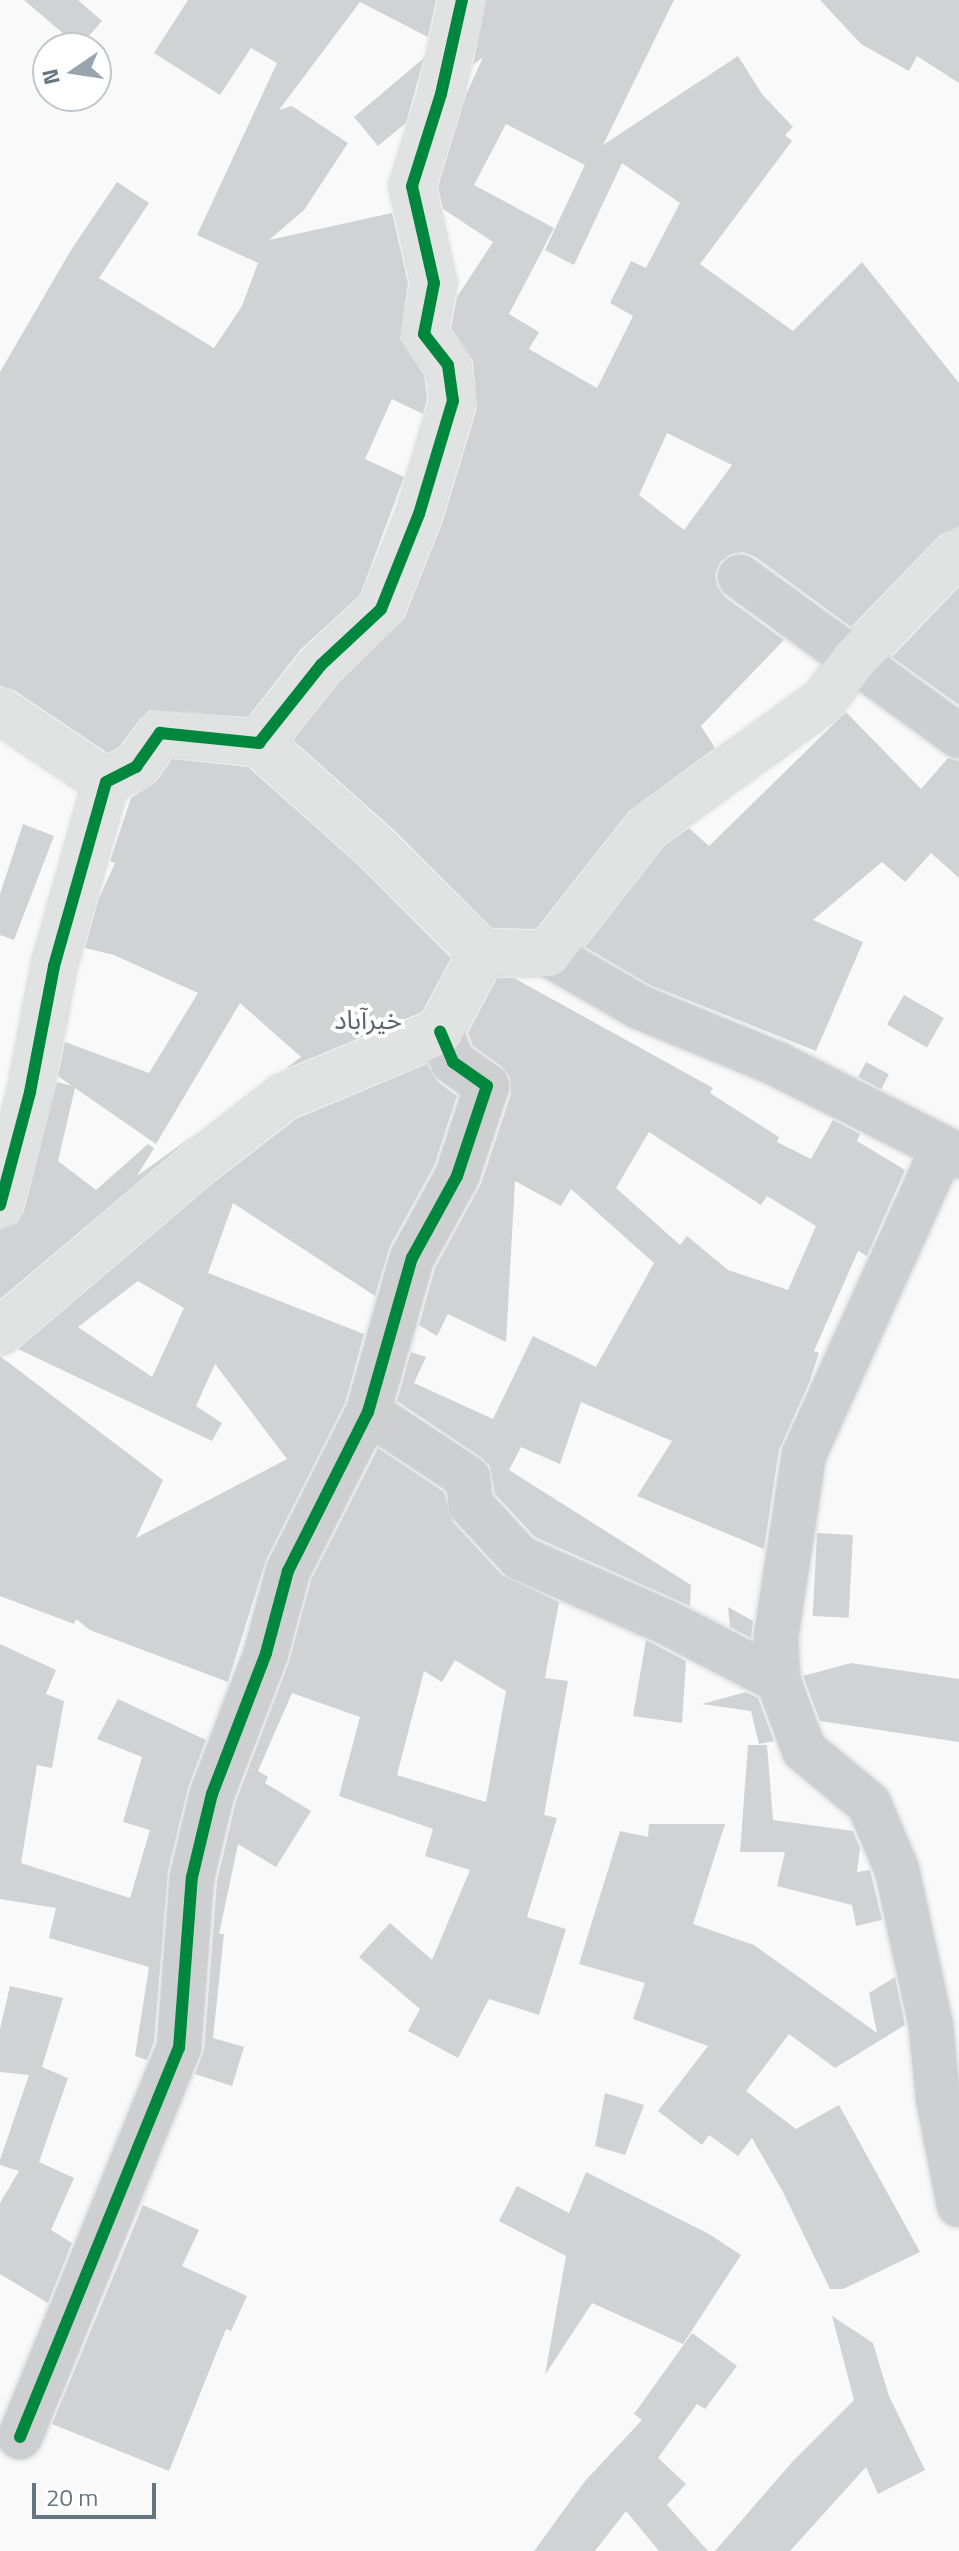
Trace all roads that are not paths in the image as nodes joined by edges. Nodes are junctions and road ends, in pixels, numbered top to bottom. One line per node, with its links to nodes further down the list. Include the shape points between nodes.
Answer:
1 (462, 0): 7 (street, via 441,94 412,186 434,283 424,334 448,365 453,401 419,514 381,609 321,665)
2 (959, 551): 4 (street)
3 (740, 577): 4 (street)
4 (854, 660): 6 (street); 10 (street, via 823,701 648,827)
5 (0, 711): 8 (street)
6 (959, 736)
7 (259, 743): 8 (street, via 160,733 136,767); 9 (street)
8 (106, 782): 13 (street, via 54,966 30,1092)
9 (482, 953): 10 (street); 11 (street)
10 (548, 954): 12 (street, via 639,1007 777,1064)
11 (440, 1032): 14 (street, via 283,1097); 15 (street, via 453,1062 487,1086 457,1176 412,1258)
12 (951, 1152): 16 (street, via 804,1454 776,1637)
13 (0, 1205)
14 (0, 1332)
15 (368, 1412): 16 (street, via 468,1478 471,1505 520,1558 666,1622); 18 (street, via 288,1571 266,1653 212,1794 192,1877 179,2048)
16 (778, 1680): 17 (street, via 804,1750 869,1804 897,1870 931,2026 938,2098)
17 (959, 2205)
18 (20, 2437)

